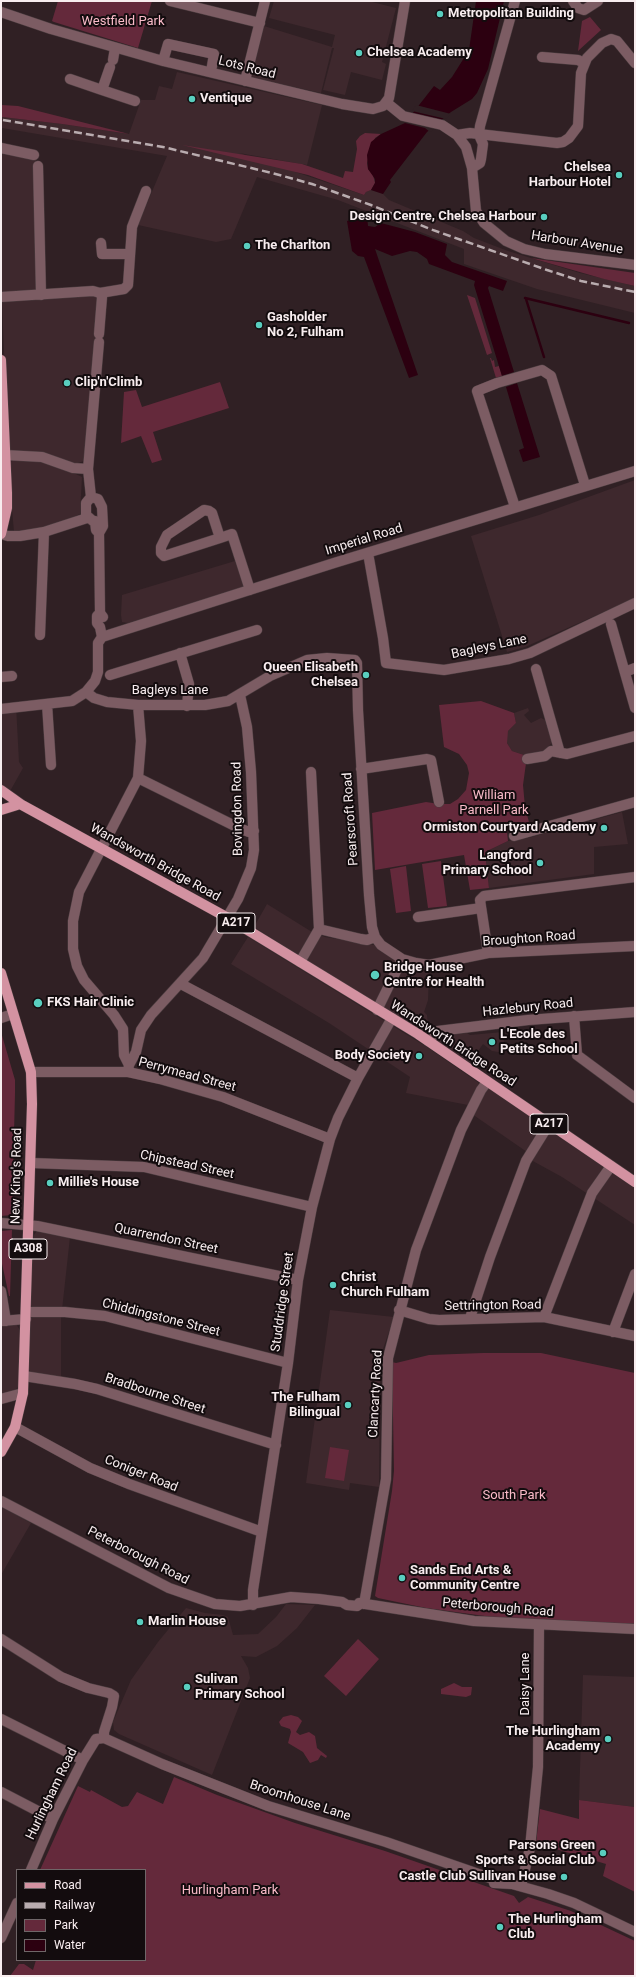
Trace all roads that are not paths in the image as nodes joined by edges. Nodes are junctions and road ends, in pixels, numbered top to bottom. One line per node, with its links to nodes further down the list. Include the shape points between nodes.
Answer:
1 (170, 1): 8 (street)
2 (265, 1): 8 (street)
3 (515, 1): 21 (street)
4 (573, 1): 5 (street, via 578,8 584,10)
5 (598, 1)
6 (403, 2): 19 (street)
7 (1, 12): 9 (street, Lots Road)
8 (260, 23): 16 (street)
9 (115, 48): 11 (street, Lots Road); 17 (street)
10 (542, 57): 12 (street, via 578,60)
11 (163, 61): 14 (street, Lots Road); 14 (street, via 168,44 207,52 214,54)
12 (584, 63): 13 (street, via 602,43 611,39 618,41); 21 (street, via 581,73 578,126 569,138 557,143)
13 (635, 63)
14 (211, 72): 16 (street, Lots Road)
15 (70, 79): 17 (street)
16 (245, 81): 19 (street, Lots Road, via 363,108 379,108)
17 (102, 90): 18 (street)
18 (135, 101)
19 (387, 102): 20 (street, via 406,117 447,127)
20 (457, 135): 21 (street); 25 (street, Harbour Avenue, via 466,147)
21 (479, 135): 25 (street, via 483,144 481,159)
22 (1, 148): 23 (street)
23 (34, 156)
24 (38, 166): 31 (street)
25 (472, 168): 29 (street, Harbour Avenue, via 476,211 484,223 506,241 545,254)
26 (146, 191): 28 (street, via 132,227)
27 (101, 242): 28 (street, via 102,254)
28 (130, 254): 30 (street, via 128,285 124,289)
29 (635, 265)
30 (100, 293): 31 (street); 36 (street, via 102,297)
31 (40, 295): 32 (street)
32 (1, 298)
33 (1, 360): 34 (main road)
34 (2, 405): 35 (main road)
35 (5, 455): 36 (street, via 42,456 73,468); 42 (main road, via 7,508)
36 (88, 469): 39 (street)
37 (635, 471): 38 (street, Imperial Road)
38 (585, 485): 40 (street, Imperial Road); 40 (street, via 551,376 547,372 542,370 477,390)
39 (91, 497): 41 (street, via 86,503); 41 (street, via 100,502 103,512)
40 (515, 507): 46 (street, Imperial Road)
41 (95, 519): 43 (street); 52 (street, via 96,530 99,533)
42 (3, 522): 44 (main road)
43 (44, 532): 44 (street, via 20,536); 51 (street)
44 (1, 534)
45 (220, 538): 45 (street, via 164,556 161,553 167,535 204,510 212,514); 47 (street, via 232,534)
46 (368, 553): 47 (street, Imperial Road); 48 (street, Bagleys Lane, via 386,663 444,670 509,659 530,653)
47 (250, 590): 52 (street, Imperial Road)
48 (635, 603)
49 (611, 624): 56 (street)
50 (257, 630): 53 (street)
51 (40, 635)
52 (102, 637): 60 (street, via 98,643 98,672)
53 (180, 653): 57 (street); 64 (street, via 189,684)
54 (358, 663): 61 (street, Bagleys Lane, via 356,660 341,658 306,660 270,676); 71 (street, Pearscroft Road)
55 (536, 669): 68 (street)
56 (630, 670): 65 (street)
57 (110, 674)
58 (1, 676): 59 (street)
59 (12, 676)
60 (86, 692): 62 (street, via 72,701); 63 (street, Bagleys Lane, via 98,700)
61 (240, 695): 64 (street, Bagleys Lane, via 228,701); 80 (street, Bovingdon Road, via 247,727)
62 (46, 704): 66 (street); 70 (street)
63 (138, 705): 64 (street, Bagleys Lane); 73 (street, via 141,741)
64 (187, 706)
65 (635, 708)
66 (1, 709)
67 (635, 736): 68 (street, via 567,754)
68 (560, 753): 69 (street, via 551,751 545,756)
69 (527, 759)
70 (51, 765)
71 (361, 769): 76 (street, via 431,760); 88 (street, Pearscroft Road, via 369,895)
72 (311, 772): 87 (street)
73 (138, 778): 80 (street, via 239,828); 82 (street)
74 (1, 790): 78 (main road)
75 (1, 799): 78 (main road, A217)
76 (439, 802)
77 (635, 802): 81 (street)
78 (20, 805): 79 (main road); 82 (main road, Wandsworth Bridge Road / A217)
79 (1, 810)
80 (254, 832): 86 (street, Bovingdon Road, via 251,868 245,886)
81 (514, 836)
82 (101, 848): 86 (main road, Wandsworth Bridge Road / A217); 101 (street, via 80,892 73,921 73,949 84,980)
83 (635, 877): 84 (street, via 484,896)
84 (481, 904): 85 (street); 90 (street)
85 (418, 917)
86 (228, 918): 92 (main road, Wandsworth Bridge Road / A217); 94 (street, Bovingdon Road, via 203,958)
87 (319, 929): 88 (street, via 367,940); 92 (street)
88 (375, 937): 91 (street, via 381,945)
89 (635, 946): 90 (street, Broughton Road)
90 (488, 952): 91 (street, Broughton Road, via 429,965)
91 (402, 959): 95 (street)
92 (300, 962): 95 (main road, Wandsworth Bridge Road / A217)
93 (1, 973): 97 (main road, New King's Road / A308)
94 (181, 984): 102 (street, Bovingdon Road); 106 (street)
95 (377, 1010): 100 (main road, Wandsworth Bridge Road / A217)
96 (635, 1012): 98 (street, Hazlebury Road)
97 (13, 1014): 99 (street); 105 (main road, New King's Road / A308)
98 (574, 1016): 103 (street, Hazlebury Road, via 438,1030); 108 (street, via 576,1055)
99 (1, 1018)
100 (392, 1018): 103 (main road, Wandsworth Bridge Road / A217); 106 (street, Studdridge Street)
101 (123, 1029): 102 (street); 104 (street, via 124,1055)
102 (141, 1030): 104 (street)
103 (428, 1041): 107 (main road, Wandsworth Bridge Road / A217)
104 (129, 1069): 105 (street, Perrymead Street); 110 (street, Perrymead Street, via 223,1097)
105 (31, 1072): 111 (main road, New King's Road / A308)
106 (358, 1078): 110 (street, Studdridge Street)
107 (487, 1082): 109 (main road, Wandsworth Bridge Road / A217); 120 (street, Clancarty Road, via 461,1130 416,1250)
108 (635, 1098)
109 (549, 1124): 112 (main road, Wandsworth Bridge Road / A217); 123 (street, via 526,1161)
110 (330, 1139): 114 (street, Studdridge Street)
111 (31, 1163): 114 (street, Chipstead Street, via 144,1167); 116 (main road, New King's Road / A308)
112 (611, 1166): 113 (main road, Wandsworth Bridge Road / A217); 122 (street, via 592,1193)
113 (635, 1182)
114 (312, 1207): 118 (street, Studdridge Street)
115 (1, 1223): 116 (street, Quarrendon Street)
116 (29, 1224): 118 (street, Quarrendon Street); 121 (main road, New King's Road / A308)
117 (635, 1274): 125 (street)
118 (298, 1280): 127 (street, Studdridge Street)
119 (1, 1291): 124 (street)
120 (399, 1310): 123 (street, Settrington Road, via 429,1319); 136 (street, Clancarty Road, via 387,1364 386,1480)
121 (26, 1316): 124 (street, Chiddingstone Street); 127 (street, Chiddingstone Street, via 65,1312 105,1316); 128 (main road, New King's Road / A308)
122 (544, 1317): 123 (street, Settrington Road); 125 (street, Settrington Road)
123 (470, 1318)
124 (4, 1321)
125 (613, 1332): 126 (street, Settrington Road)
126 (635, 1336)
127 (288, 1363): 132 (street, Studdridge Street)
128 (24, 1376): 129 (main road, New King's Road / A308); 132 (street, Bradbourne Street, via 97,1389)
129 (24, 1393): 130 (street); 131 (main road, New King's Road / A308)
130 (1, 1399)
131 (15, 1428): 133 (main road, New King's Road / A308); 135 (street, Coniger Road, via 122,1482)
132 (276, 1445): 135 (street, Studdridge Street)
133 (1, 1452)
134 (1, 1501): 137 (street, Peterborough Road, via 131,1569 189,1596 227,1606)
135 (262, 1532): 137 (street, Studdridge Street)
136 (362, 1604): 137 (street, Peterborough Road, via 291,1597); 138 (street, Peterborough Road, via 474,1621)
137 (253, 1605)
138 (539, 1625): 139 (street, Peterborough Road); 147 (street, Daisy Lane, via 538,1767 530,1848)
139 (635, 1629)
140 (1, 1640): 142 (street, via 61,1677 114,1696)
141 (1, 1719): 143 (street)
142 (104, 1738): 143 (street, Hurlingham Road, via 96,1739); 147 (street, Broomhouse Lane, via 268,1806)
143 (83, 1760): 145 (street, Hurlingham Road)
144 (1, 1792): 145 (street)
145 (52, 1819): 146 (street, Hurlingham Road)
146 (31, 1869)
147 (520, 1886): 149 (street, Broomhouse Lane, via 574,1903)
148 (16, 1905): 150 (street)
149 (635, 1932)
150 (1, 1938)

